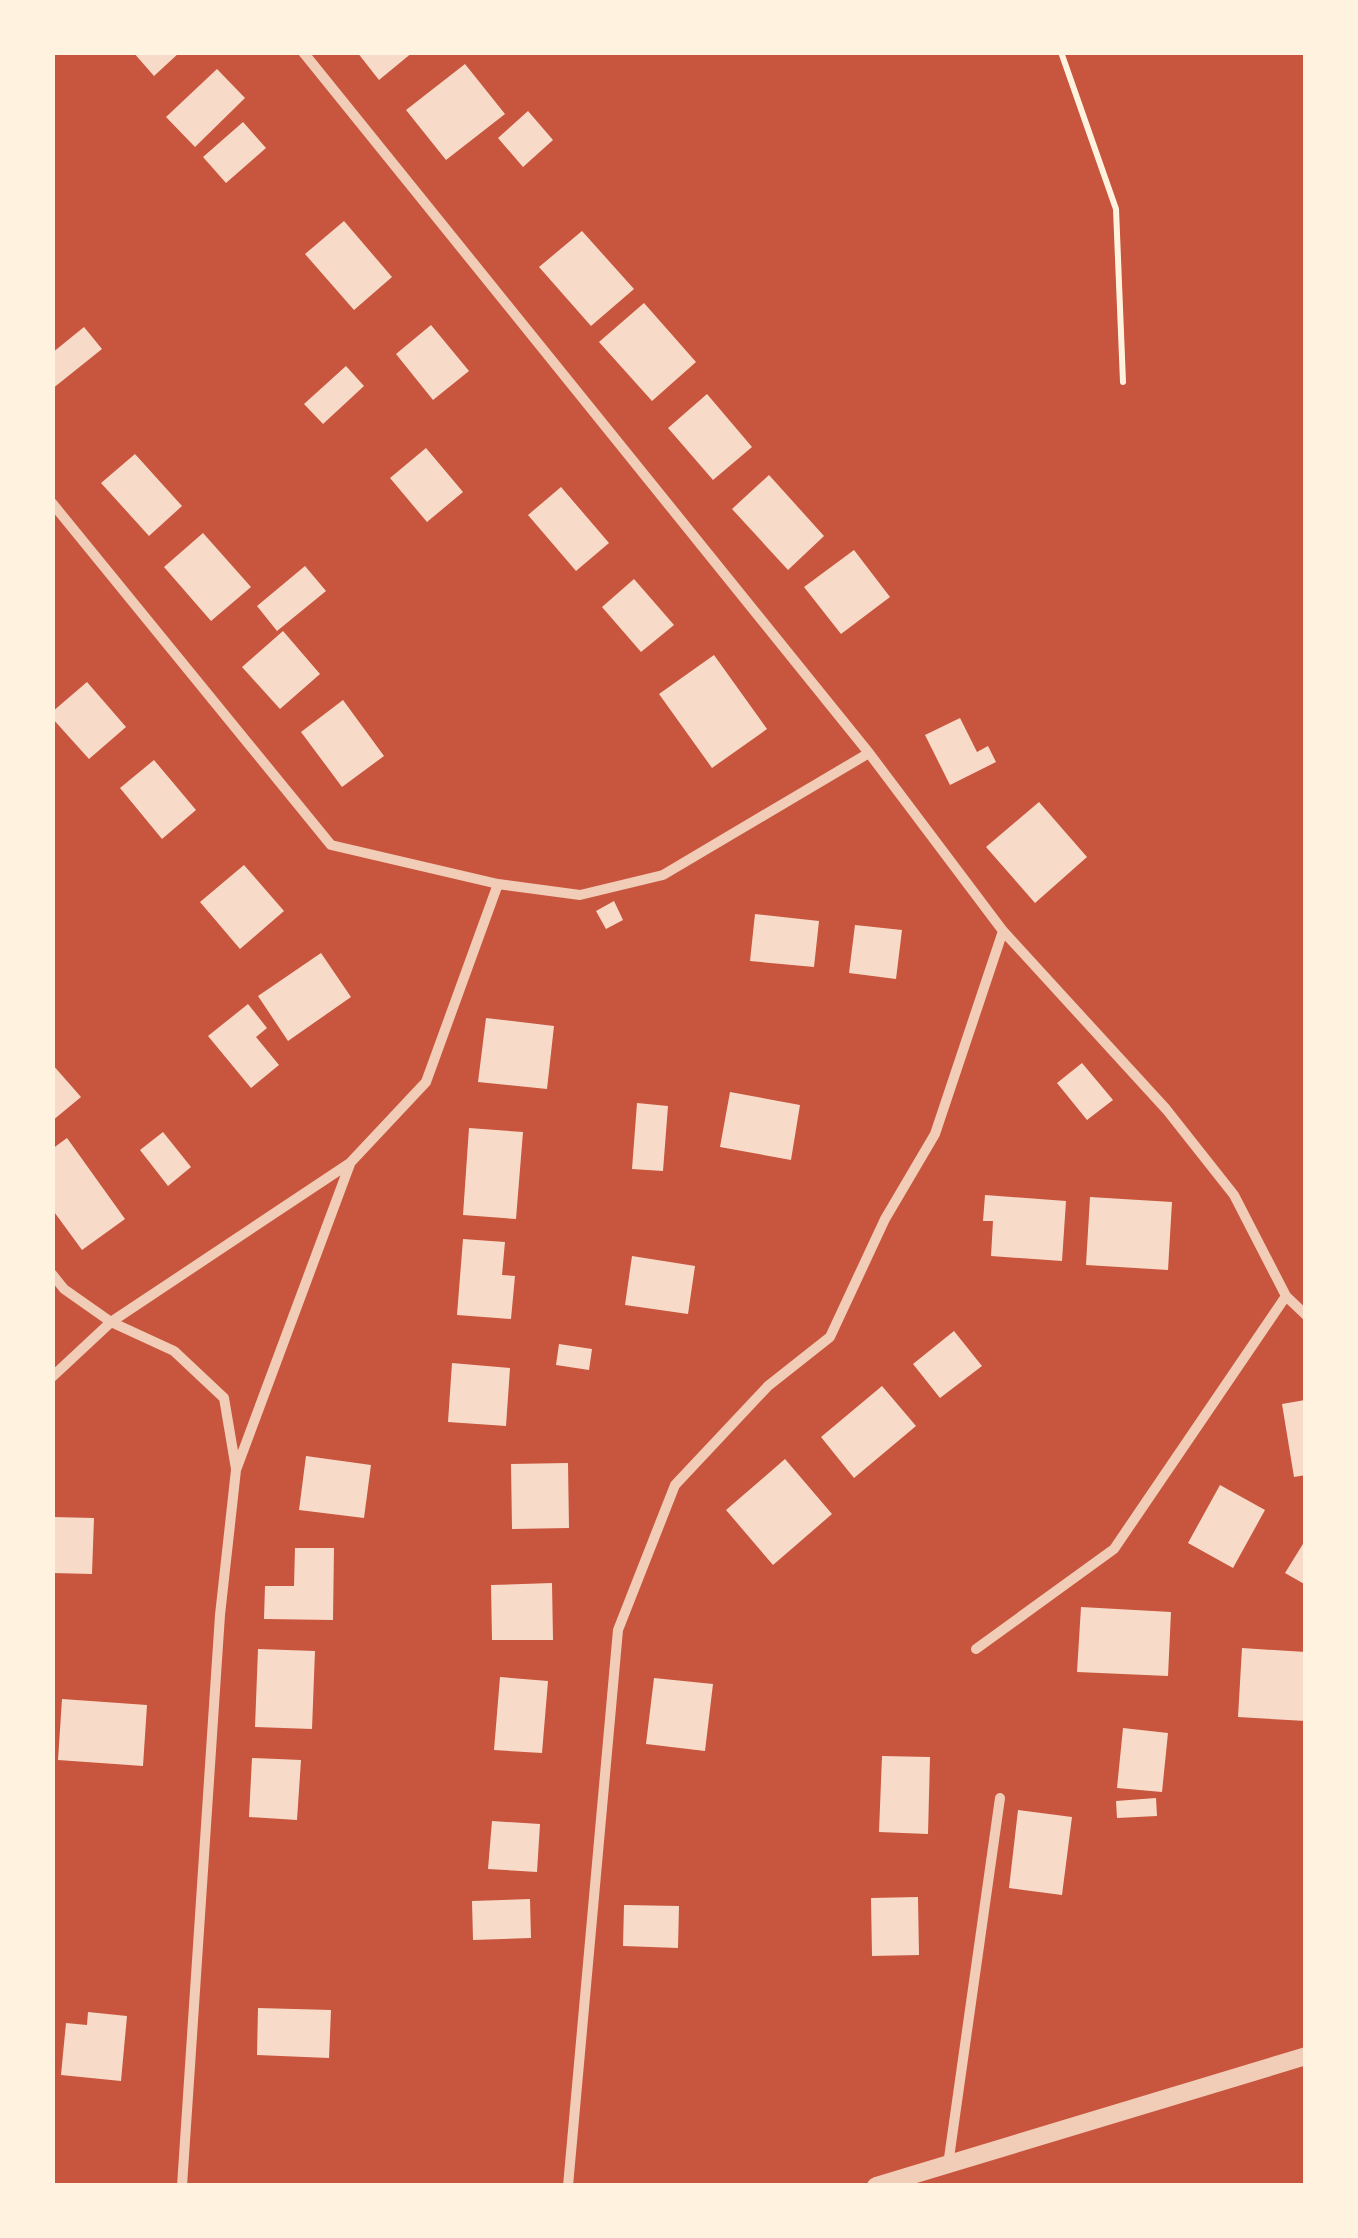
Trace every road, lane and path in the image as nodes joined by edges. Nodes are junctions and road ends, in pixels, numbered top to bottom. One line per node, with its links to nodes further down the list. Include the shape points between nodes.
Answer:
1 (303, 52): 5 (street)
2 (1060, 52): 3 (path, via 1116,210)
3 (1123, 382)
4 (52, 502): 6 (street, via 331,845)
5 (869, 753): 6 (street, via 662,876 580,895); 7 (street)
6 (498, 884): 8 (street, via 426,1082)
7 (1003, 931): 10 (street, via 1166,1109 1234,1195); 20 (street, via 935,1134 830,1337 768,1386 675,1485 618,1630)
8 (350, 1163): 12 (street); 14 (street)
9 (52, 1274): 12 (street)
10 (1286, 1296): 11 (street); 15 (street, via 1114,1550)
11 (1306, 1315)
12 (111, 1322): 13 (street); 14 (street, via 174,1350 224,1398)
13 (52, 1377)
14 (236, 1470): 19 (street, via 220,1615)
15 (976, 1648)
16 (1000, 1798): 18 (street)
17 (1306, 2056): 18 (street)
18 (948, 2165): 21 (street)
19 (182, 2186)
20 (568, 2186)
21 (876, 2186)

